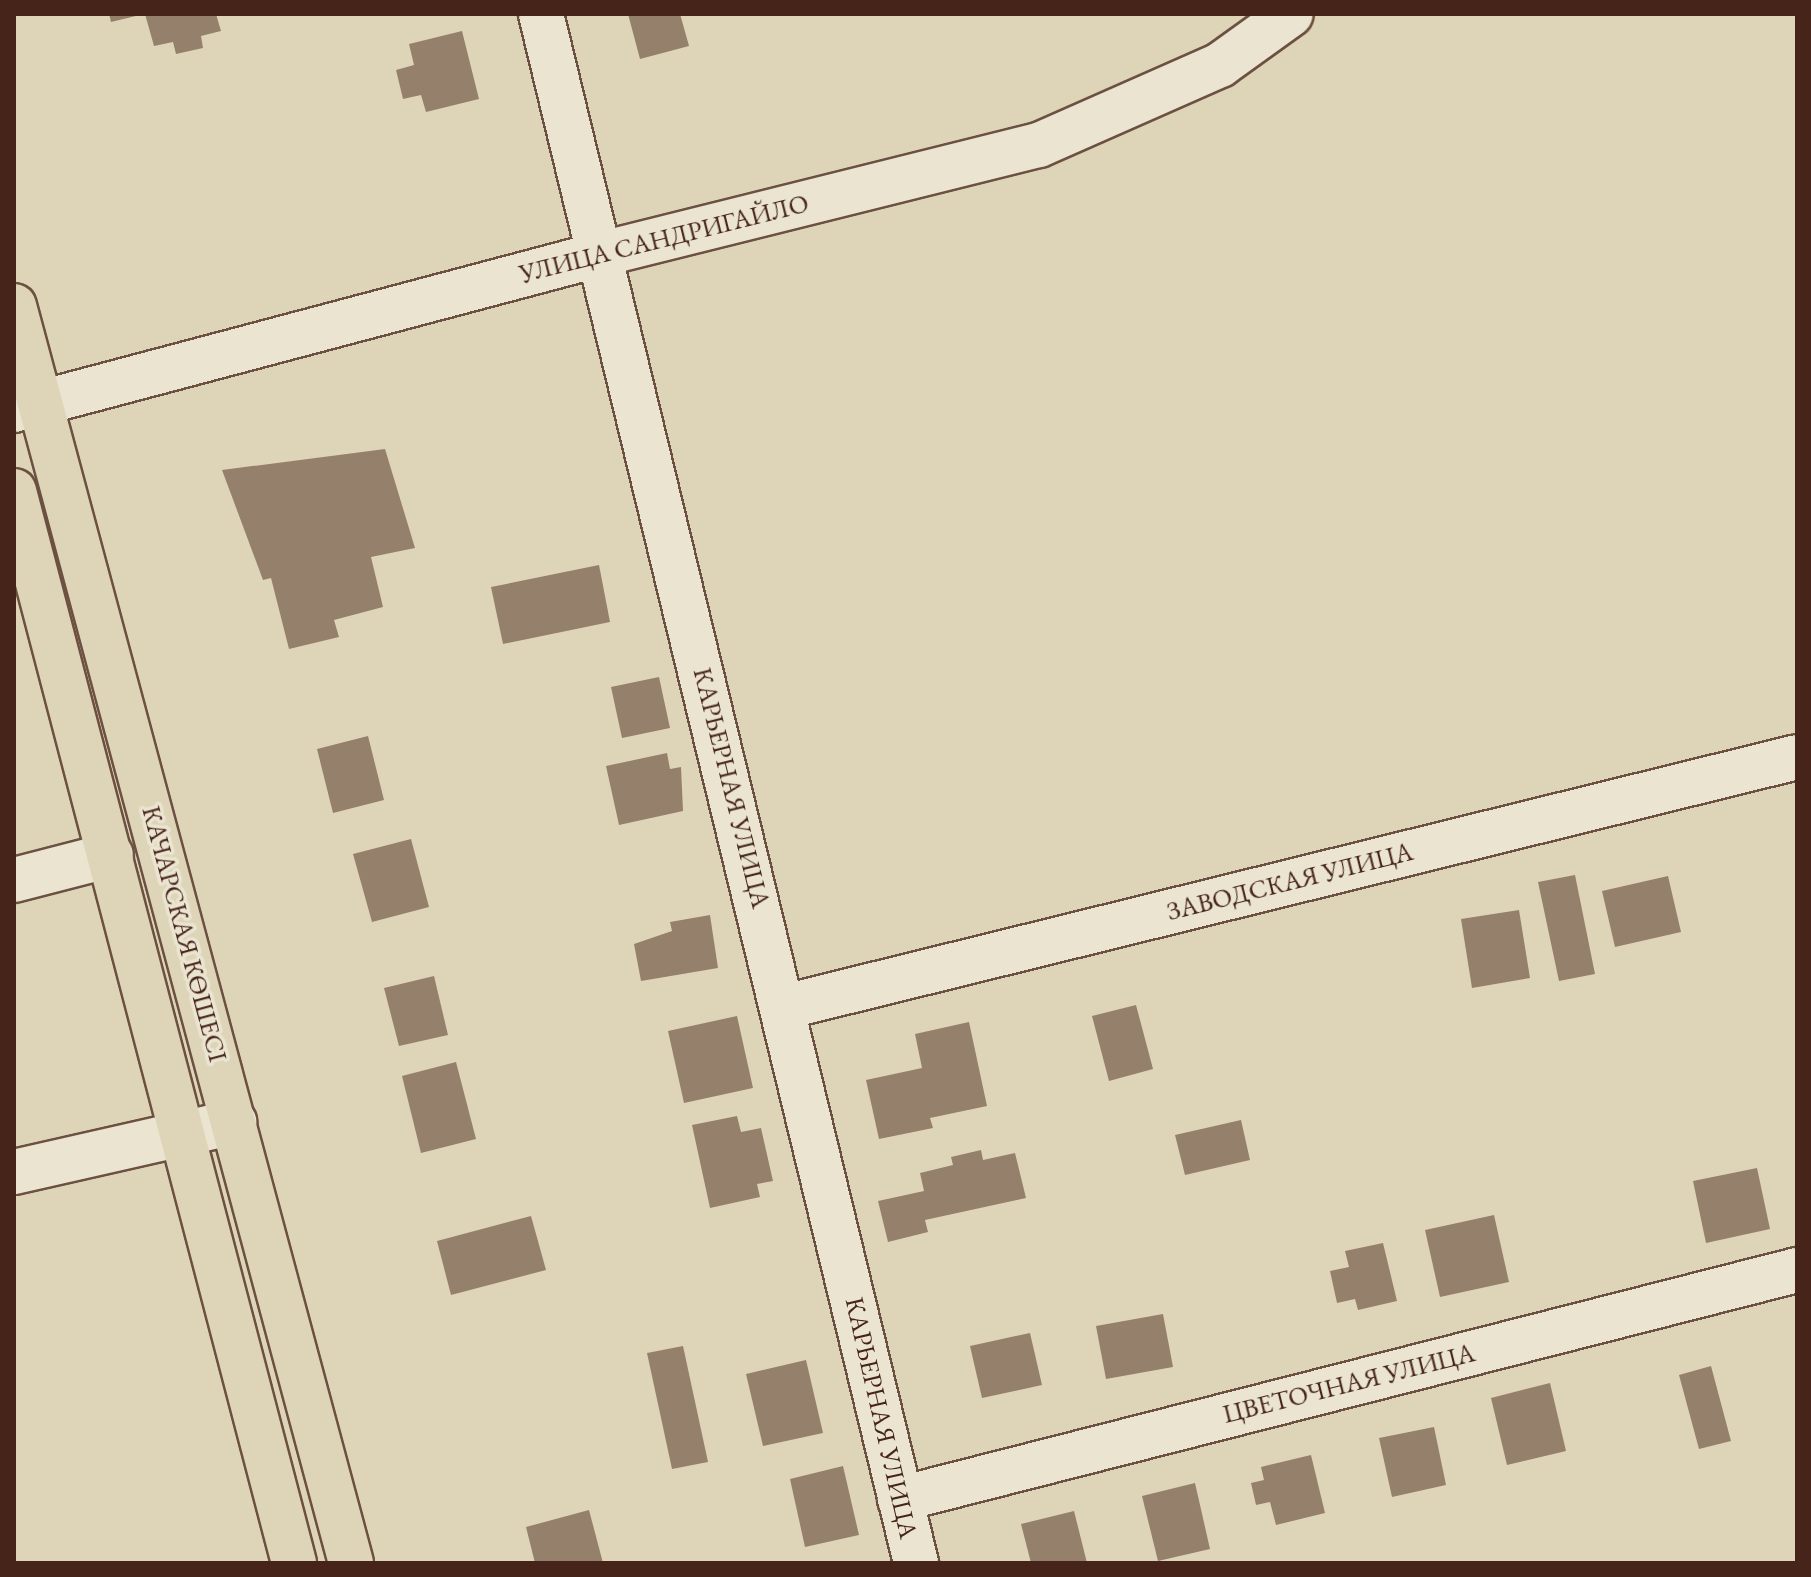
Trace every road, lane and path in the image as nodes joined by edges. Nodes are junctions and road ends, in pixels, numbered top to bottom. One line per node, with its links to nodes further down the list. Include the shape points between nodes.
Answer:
1 (541, 14): 3 (street, КАРЬЕРНАЯ УЛИЦА)
2 (1291, 14): 3 (street, УЛИЦА САНДРИГАЙЛО, via 1220,65 1039,145)
3 (601, 254): 5 (street, УЛИЦА САНДРИГАЙЛО); 10 (street, КАРЬЕРНАЯ УЛИЦА)
4 (14, 306): 5 (main road, КАЧАРСКАЯ КӨШЕСІ)
5 (27, 406): 11 (main road, КАЧАРСКАЯ КӨШЕСІ)
6 (14, 491): 8 (main road, КАЧАРСКАЯ КӨШЕСІ)
7 (1797, 757): 10 (street, ЗАВОДСКАЯ УЛИЦА)
8 (111, 855): 9 (street); 12 (main road, КАЧАРСКАЯ КӨШЕСІ)
9 (14, 880)
10 (784, 1007): 15 (street, КАРЬЕРНАЯ УЛИЦА)
11 (234, 1122): 12 (street); 17 (main road, КАЧАРСКАЯ КӨШЕСІ)
12 (183, 1133): 13 (street); 16 (main road, КАЧАРСКАЯ КӨШЕСІ)
13 (14, 1172)
14 (1797, 1270): 15 (street, ЦВЕТОЧНАЯ УЛИЦА)
15 (900, 1499): 18 (street, КАРЬЕРНАЯ УЛИЦА)
16 (294, 1563)
17 (351, 1563)
18 (916, 1563)

